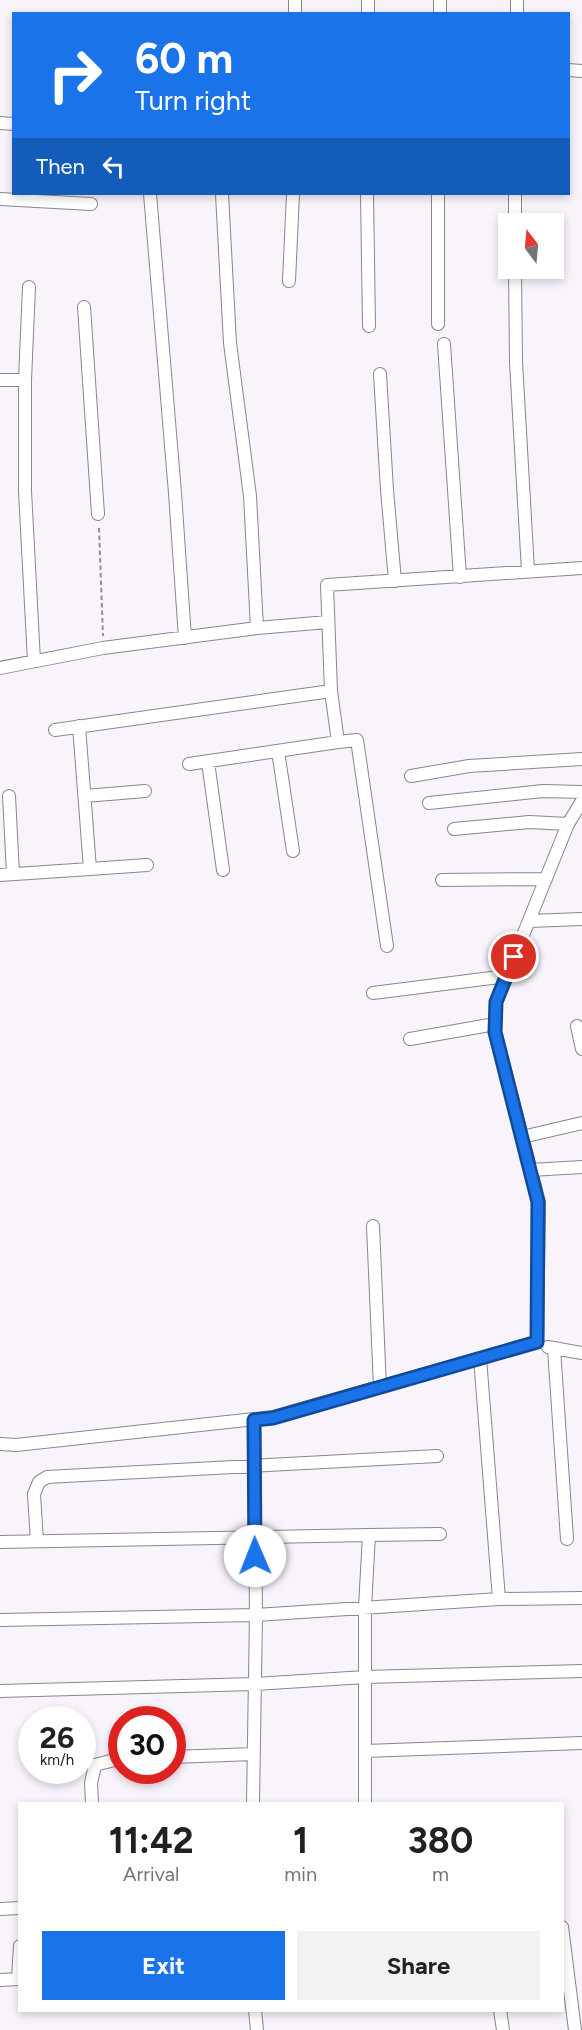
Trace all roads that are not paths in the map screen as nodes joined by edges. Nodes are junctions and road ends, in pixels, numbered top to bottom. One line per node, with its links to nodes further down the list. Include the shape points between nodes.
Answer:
1 (150, 195): 27 (street)
2 (222, 195): 26 (street, via 230,343 250,496)
3 (293, 195): 11 (street)
4 (367, 195): 15 (street)
5 (438, 195): 14 (street)
6 (515, 195): 9 (street)
7 (9, 198): 8 (street)
8 (91, 204)
9 (515, 213)
10 (515, 279): 22 (street)
11 (290, 281)
12 (29, 286): 19 (street)
13 (84, 307): 20 (street)
14 (438, 324)
15 (369, 326)
16 (444, 344): 23 (street)
17 (380, 374): 24 (street)
18 (0, 380): 19 (street)
19 (25, 380): 28 (street, via 25,491)
20 (98, 514)
21 (582, 568): 22 (street)
22 (528, 571): 23 (street)
23 (460, 577): 24 (street)
24 (395, 581): 25 (street, via 327,585)
25 (328, 622): 26 (street); 30 (street)
26 (257, 628): 27 (street)
27 (185, 638): 28 (street)
28 (34, 661): 29 (street)
29 (0, 668)
30 (331, 691): 31 (street); 33 (street)
31 (79, 726): 32 (street); 42 (street)
32 (55, 730)
33 (338, 742): 34 (street); 56 (street, via 357,740)
34 (278, 751): 36 (street); 47 (street)
35 (582, 759): 38 (street, via 469,766)
36 (208, 762): 37 (street); 50 (street)
37 (189, 764)
38 (411, 776)
39 (145, 792): 42 (street)
40 (582, 792): 44 (street)
41 (9, 796): 51 (street)
42 (85, 796): 49 (street)
43 (582, 801): 45 (street)
44 (429, 803)
45 (568, 824): 46 (street, via 529,822); 52 (street)
46 (454, 829)
47 (293, 851)
48 (147, 865): 49 (street)
49 (90, 869): 51 (street)
50 (223, 870)
51 (6, 874)
52 (546, 879): 53 (street); 55 (street)
53 (442, 880)
54 (582, 919): 55 (street)
55 (529, 921): 57 (street)
56 (387, 946)
57 (507, 976): 58 (street); 59 (street, via 496,1002)
58 (373, 993)
59 (495, 1024): 61 (street); 64 (street)
60 (576, 1026): 62 (street)
61 (410, 1040)
62 (582, 1049)
63 (582, 1124): 64 (street)
64 (522, 1137): 66 (street)
65 (582, 1167): 66 (street)
66 (530, 1170): 68 (street, via 538,1202)
67 (373, 1226): 72 (street)
68 (537, 1342): 69 (street); 71 (street)
69 (554, 1349): 70 (street); 80 (street)
70 (582, 1353)
71 (480, 1358): 72 (street); 84 (street)
72 (380, 1387): 73 (street)
73 (254, 1420): 74 (street); 76 (street)
74 (0, 1444)
75 (437, 1456): 76 (street)
76 (254, 1466): 79 (street); 81 (street, via 47,1477 39,1482 34,1494)
77 (440, 1534): 78 (street)
78 (369, 1535): 79 (street); 85 (street)
79 (255, 1536): 81 (street); 86 (street)
80 (567, 1539)
81 (37, 1541): 82 (street)
82 (0, 1542)
83 (582, 1598): 84 (street)
84 (500, 1599): 85 (street)
85 (365, 1607): 86 (street); 89 (street)
86 (256, 1615): 87 (street); 90 (street)
87 (0, 1620)
88 (582, 1671): 89 (street)
89 (366, 1677): 90 (street); 93 (street)
90 (255, 1684): 91 (street); 94 (street)
91 (0, 1691)
92 (582, 1743): 93 (street)
93 (365, 1751): 99 (street)
94 (254, 1754): 95 (street); 98 (street)
95 (186, 1756)
96 (108, 1762): 97 (street, via 95,1765)
97 (92, 1802)
98 (253, 1802)
99 (365, 1802)
100 (18, 1908): 101 (street)
101 (0, 1909)
102 (564, 1943): 109 (street)
103 (18, 1979): 104 (street)
104 (0, 1980)
105 (255, 2012): 107 (street)
106 (500, 2012): 108 (street)
107 (256, 2030)
108 (503, 2030)
109 (575, 2030)

